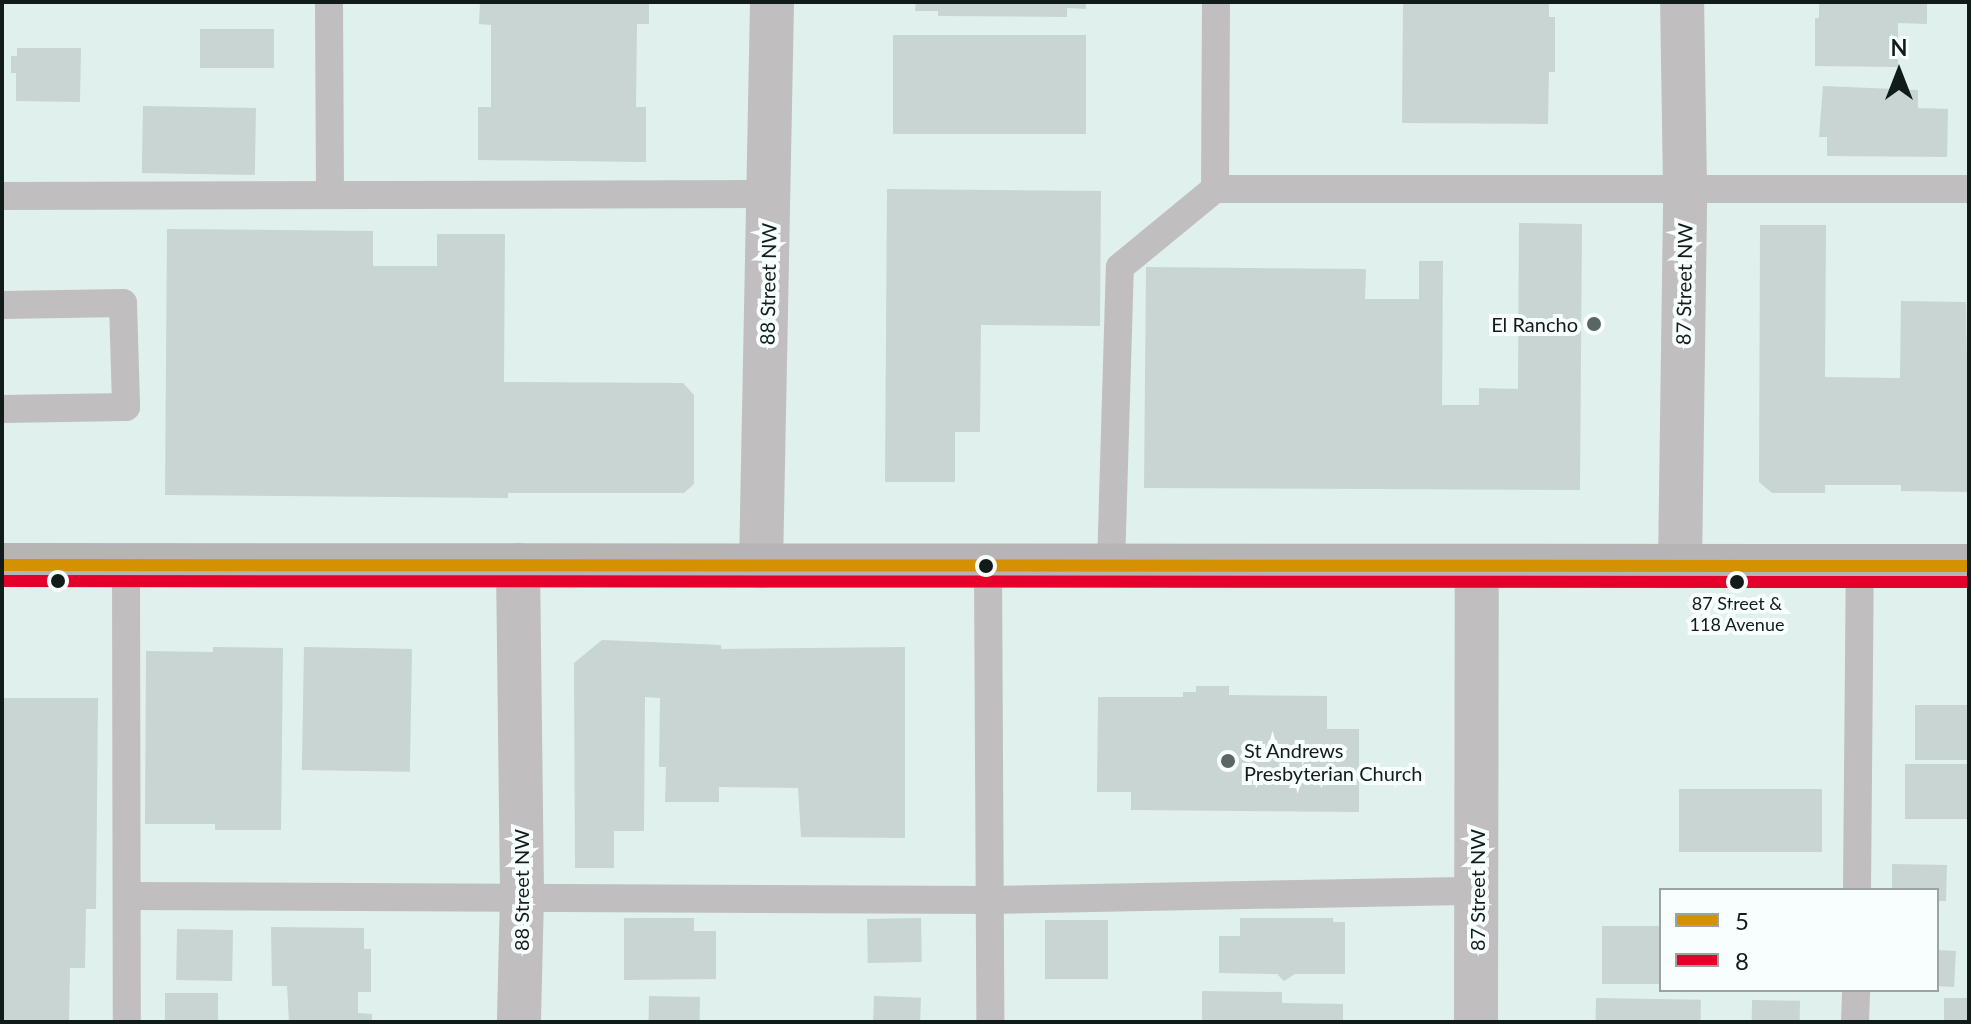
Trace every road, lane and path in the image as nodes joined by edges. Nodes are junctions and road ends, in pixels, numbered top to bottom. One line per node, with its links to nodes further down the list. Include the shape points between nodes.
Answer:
1 (329, 2): 9 (lane)
2 (772, 2): 8 (street, 88 Street NW)
3 (1216, 2): 6 (lane)
4 (1682, 2): 5 (street, 87 Street NW)
5 (1685, 187): 6 (lane); 7 (lane); 20 (street, 87 Street NW)
6 (1215, 189): 18 (lane, via 1120,267)
7 (1969, 189)
8 (770, 194): 9 (lane); 16 (street, 88 Street NW)
9 (330, 195): 10 (lane)
10 (2, 196)
11 (2, 305): 12 (lane, via 123,303 126,407)
12 (2, 409)
13 (2, 565): 14 (main road)
14 (126, 565): 15 (main road); 25 (lane)
15 (518, 565): 16 (main road); 26 (street, 88 Street NW)
16 (761, 566): 17 (main road)
17 (988, 566): 18 (main road); 27 (lane)
18 (1111, 566): 19 (main road)
19 (1477, 566): 20 (main road); 24 (street, 87 Street NW)
20 (1680, 566): 21 (main road)
21 (1860, 566): 22 (main road); 23 (lane)
22 (1969, 566)
23 (1857, 888)
24 (1477, 891): 27 (lane); 32 (street, 87 Street NW)
25 (127, 896): 26 (lane); 29 (lane)
26 (522, 896): 27 (lane); 30 (street, 88 Street NW)
27 (990, 900): 31 (lane)
28 (1856, 992): 33 (lane)
29 (127, 1022)
30 (519, 1022)
31 (990, 1022)
32 (1476, 1022)
33 (1855, 1022)

